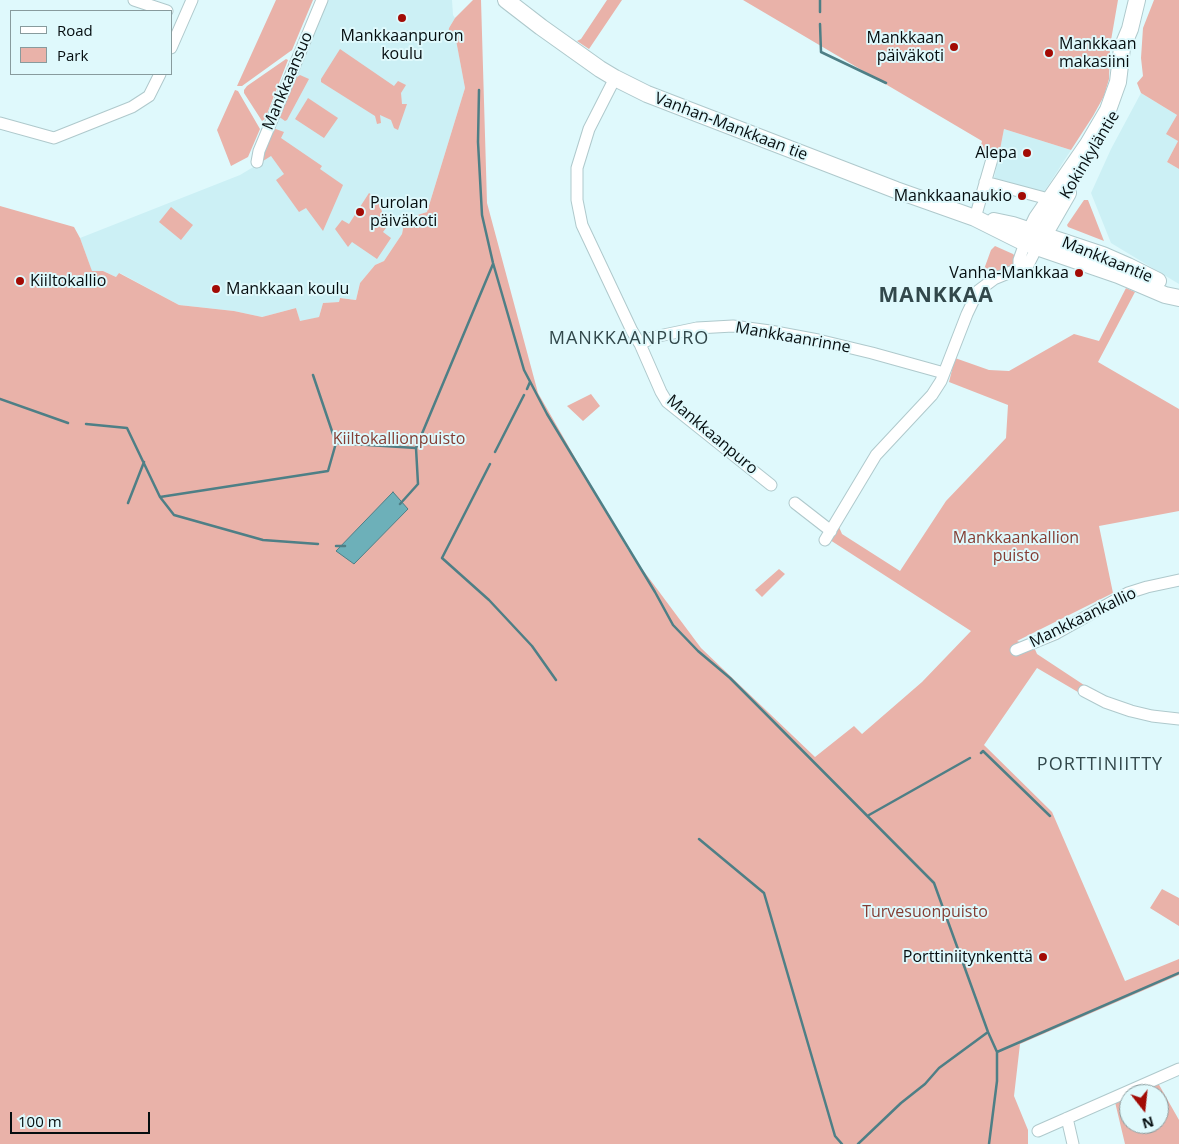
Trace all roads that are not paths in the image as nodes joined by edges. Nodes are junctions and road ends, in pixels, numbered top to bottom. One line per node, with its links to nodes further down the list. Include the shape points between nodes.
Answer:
1 (134, 0): 6 (street)
2 (192, 0): 8 (street)
3 (322, 0): 14 (street, Mankkaansuo)
4 (506, 0): 11 (main road, Vanhan-Mankkaan tie)
5 (1136, 0): 16 (main road, Kokinkyläntie, via 1130,29 1129,78 1122,101 1108,131)
6 (164, 10)
7 (172, 13): 8 (street)
8 (184, 17): 9 (street)
9 (172, 46)
10 (160, 75): 12 (street, via 149,96 132,107 54,138)
11 (615, 78): 17 (main road, Vanhan-Mankkaan tie, via 647,94); 20 (street, Mankkaanpuro, via 589,129 577,168 577,200 582,225)
12 (0, 123)
13 (992, 159): 15 (street)
14 (257, 162)
15 (985, 182): 16 (street); 17 (street)
16 (1056, 201): 18 (main road, Kokinkyläntie)
17 (975, 218): 18 (main road, Vanhan-Mankkaan tie, via 1013,225)
18 (1034, 239): 19 (main road, Mankkaantie); 21 (street, via 1028,265 994,278 978,291)
19 (1179, 298)
20 (640, 344): 21 (street, Mankkaanrinne, via 654,337 697,328 733,326 827,342); 22 (street, Mankkaanpuro, via 668,402)
21 (944, 373): 23 (street, via 932,395 876,454 828,535)
22 (771, 485)
23 (795, 503)
24 (1179, 580): 25 (street, Mankkaankallio, via 1128,593 1055,634)
25 (1016, 650)
26 (1084, 692): 27 (street, via 1131,711)
27 (1179, 719)
28 (1179, 1069): 29 (street)
29 (1067, 1118): 30 (street); 31 (street)
30 (1038, 1132)
31 (1073, 1144)

